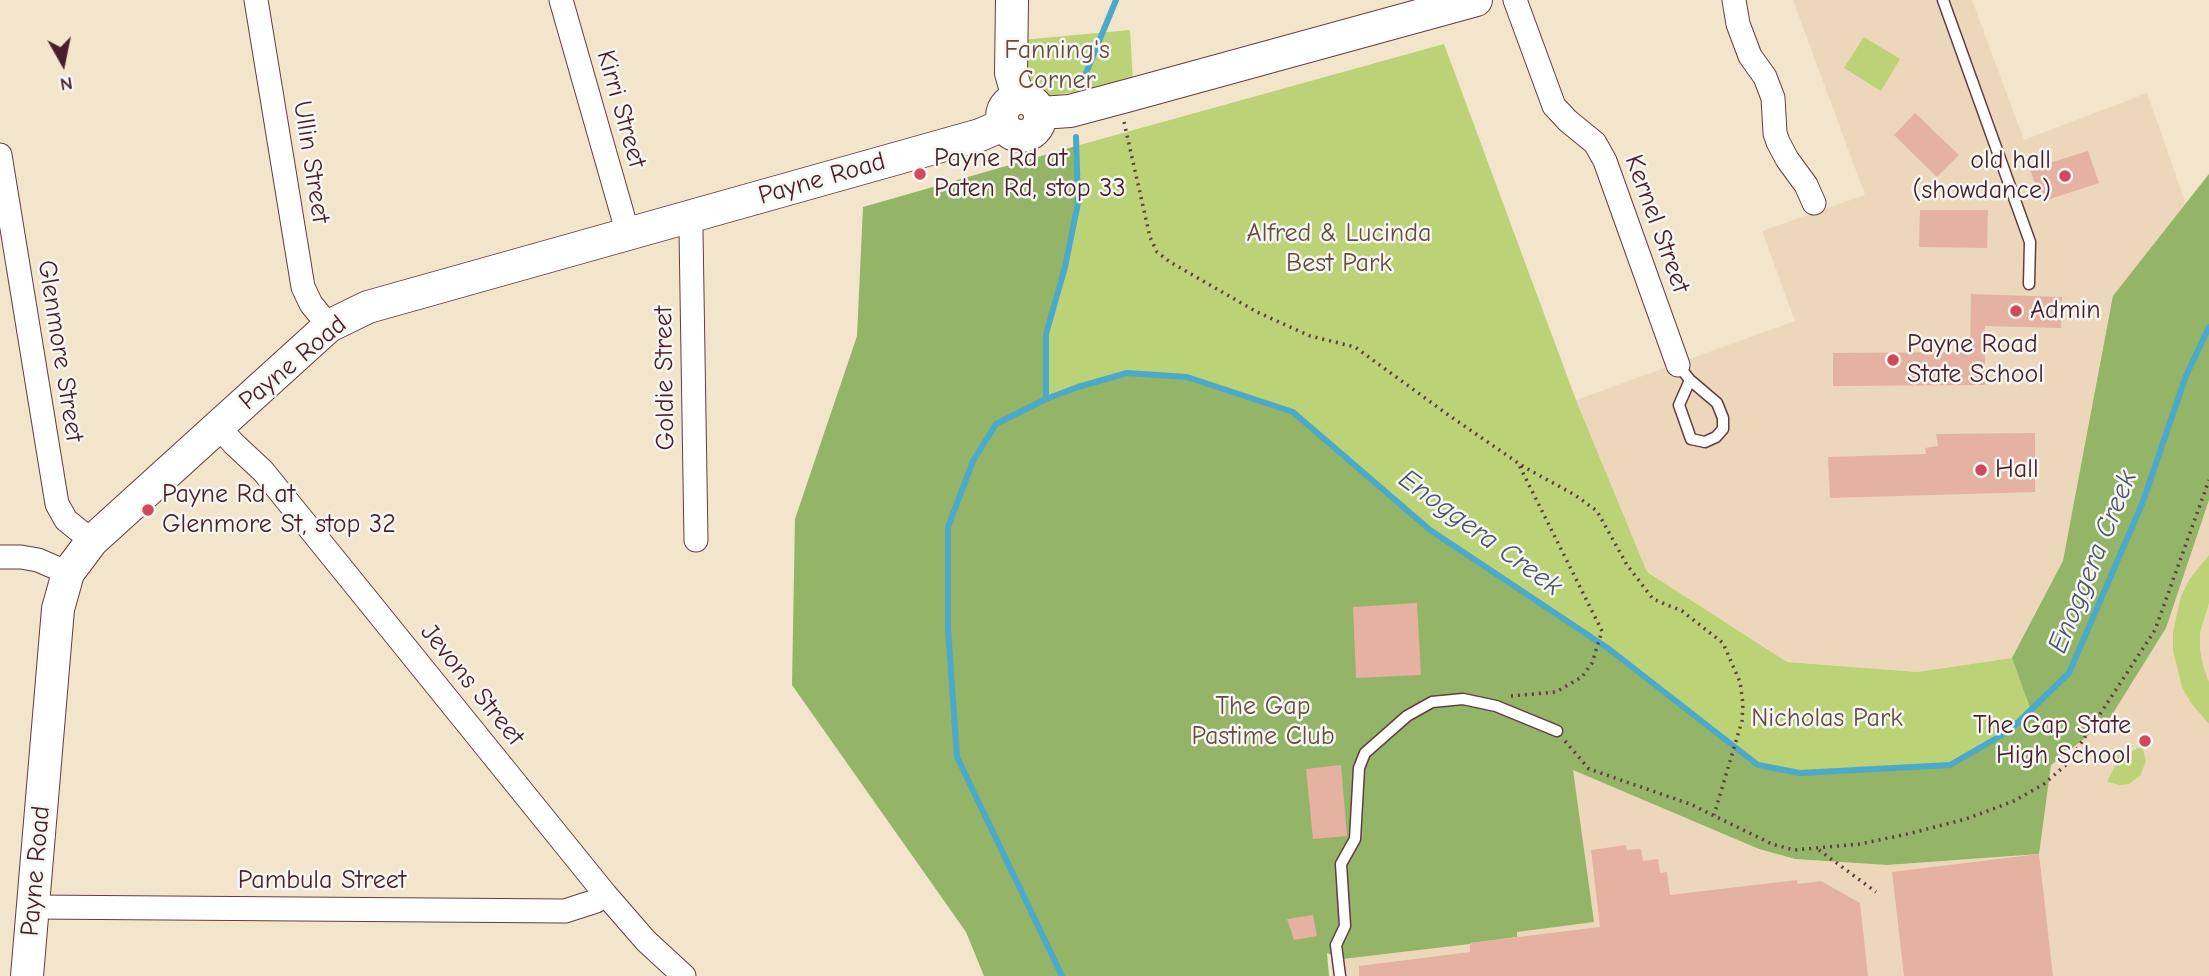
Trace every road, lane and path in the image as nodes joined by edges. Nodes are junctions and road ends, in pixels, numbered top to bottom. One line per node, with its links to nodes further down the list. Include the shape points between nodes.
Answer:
1 (256, 0): 15 (street, Ullin Street, via 303,287)
2 (561, 0): 13 (street, Kirri Street)
3 (1012, 0): 8 (main road, via 1011,73)
4 (1476, 0): 8 (main road, Payne Road, via 1070,111)
5 (1516, 0): 16 (street, Kernel Street, via 1554,106 1595,144 1605,161)
6 (1734, 0): 11 (street, via 1750,56 1773,98 1778,142)
7 (1943, 0): 14 (lane, via 2030,242)
8 (1020, 112): 12 (main road, Payne Road, via 980,135)
9 (1136, 118): 18 (path, via 1123,122 1157,252 1258,312 1310,336 1355,347)
10 (0, 155): 21 (street, Glenmore Street, via 57,504 66,520)
11 (1814, 202)
12 (688, 217): 13 (main road, Payne Road); 20 (street, Goldie Street)
13 (628, 234): 15 (main road, Payne Road, via 368,307)
14 (2029, 284)
15 (329, 326): 17 (main road, Payne Road)
16 (1684, 372): 16 (lane, via 1717,402 1723,418 1723,429 1705,442 1690,439 1679,405)
17 (218, 426): 21 (main road, Payne Road); 29 (street, Jevons Street, via 263,471)
18 (1518, 463): 24 (path, via 1602,631 1592,663 1582,677 1556,692 1504,697); 26 (path, via 1597,511 1627,565 1653,599 1682,611 1723,643 1740,682 1743,704)
19 (2209, 480): 27 (path, via 2155,630 2068,764 2044,785 1966,819 1860,844)
20 (696, 540)
21 (92, 541): 23 (main road, Payne Road)
22 (0, 557): 23 (street, via 38,560)
23 (68, 573): 30 (main road, Payne Road, via 58,609)
24 (1500, 707): 25 (lane); 33 (lane, via 1463,699 1432,702 1407,716 1365,753 1359,768 1354,839 1341,864 1345,926 1336,945)
25 (1557, 731): 26 (path, via 1590,769)
26 (1714, 815): 27 (path, via 1772,844 1794,850)
27 (1817, 849): 28 (path)
28 (1876, 892)
29 (606, 895): 30 (street, Pambula Street, via 565,911); 32 (street, Jevons Street)
30 (34, 906): 31 (main road, Payne Road)
31 (27, 976)
32 (684, 976)
33 (1340, 976)

